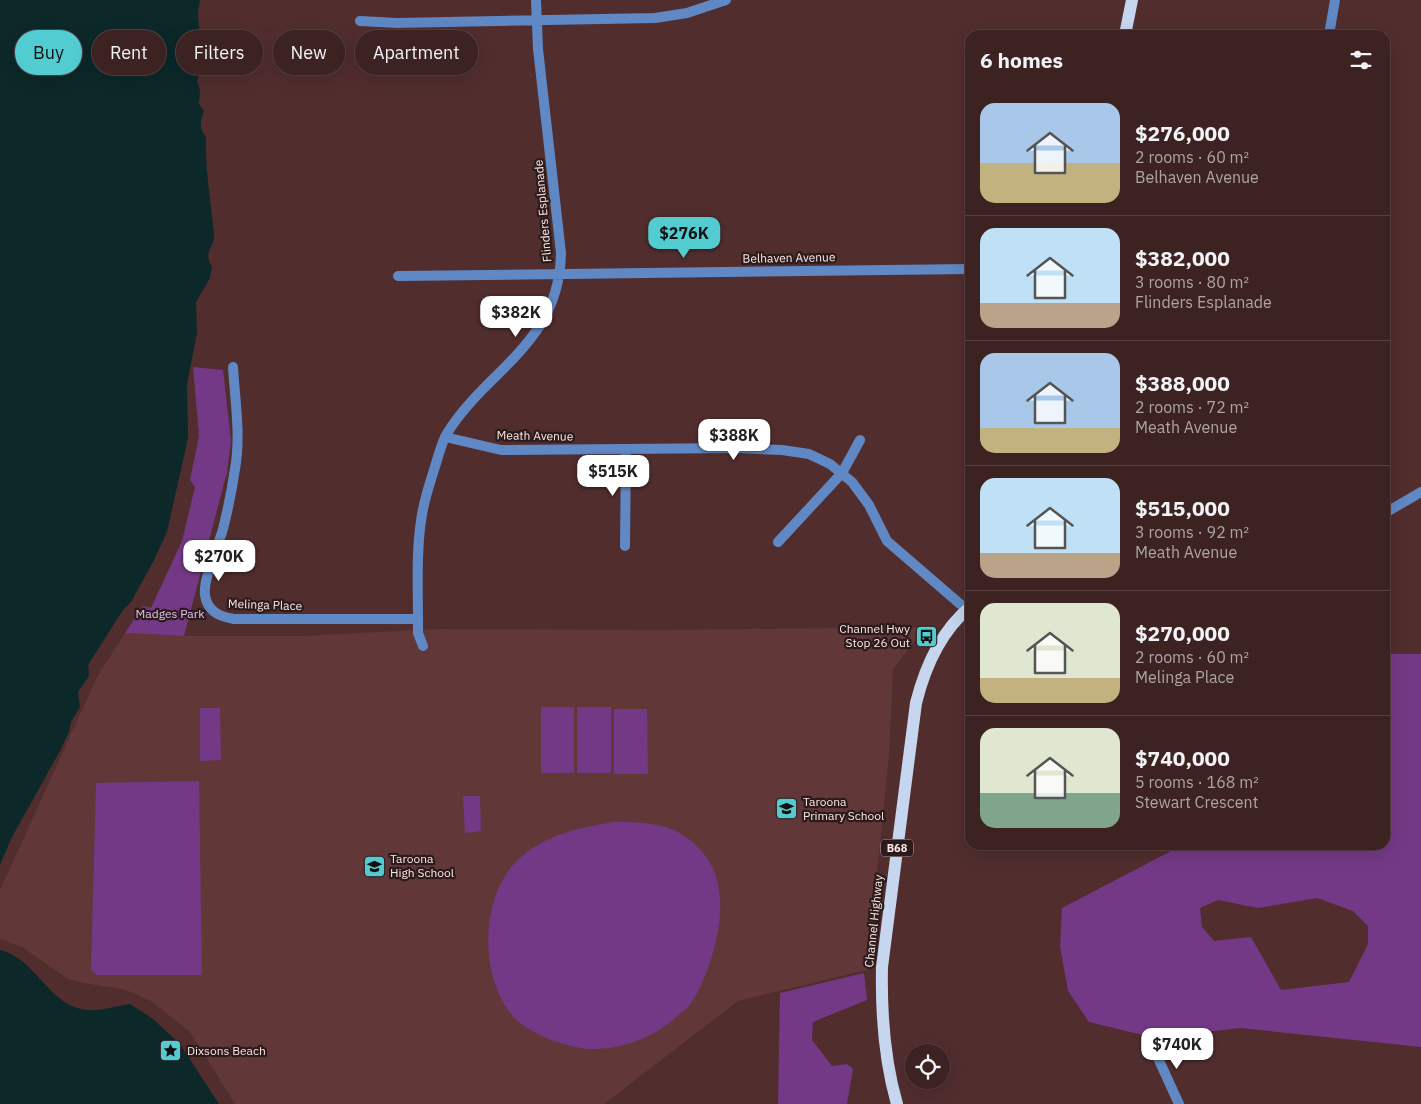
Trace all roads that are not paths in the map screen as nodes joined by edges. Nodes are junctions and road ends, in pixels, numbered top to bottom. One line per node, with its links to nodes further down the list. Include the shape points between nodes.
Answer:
1 (536, 0): 5 (street, Flinders Esplanade)
2 (726, 0): 5 (street, via 687,14 655,18)
3 (1132, 0): 7 (main road)
4 (1335, 0): 8 (street)
5 (536, 20): 6 (street); 10 (street, Flinders Esplanade)
6 (360, 21)
7 (1126, 30)
8 (1330, 30)
9 (965, 269): 10 (street, Belhaven Avenue)
10 (561, 273): 11 (street, Belhaven Avenue); 13 (street, Flinders Esplanade, via 547,314 528,343 456,419)
11 (398, 276)
12 (233, 367): 23 (street, Melinga Place, via 238,452 223,529 205,588 211,610 234,619)
13 (445, 437): 15 (street, Meath Avenue, via 502,450); 23 (street, Flinders Esplanade, via 421,522)
14 (860, 440): 16 (street)
15 (626, 449): 16 (street, Meath Avenue, via 795,451 820,458); 20 (street)
16 (842, 473): 19 (street); 21 (street, Meath Avenue, via 860,492 887,541)
17 (1421, 492): 18 (street)
18 (1390, 511)
19 (778, 542)
20 (625, 546)
21 (965, 606)
22 (965, 612): 26 (main road, Channel Highway / B68, via 945,634 931,658 916,703 882,967 884,1045)
23 (418, 619): 24 (street, Flinders Esplanade, via 418,633)
24 (423, 646)
25 (1152, 1045): 27 (street)
26 (897, 1104)
27 (1179, 1104)

